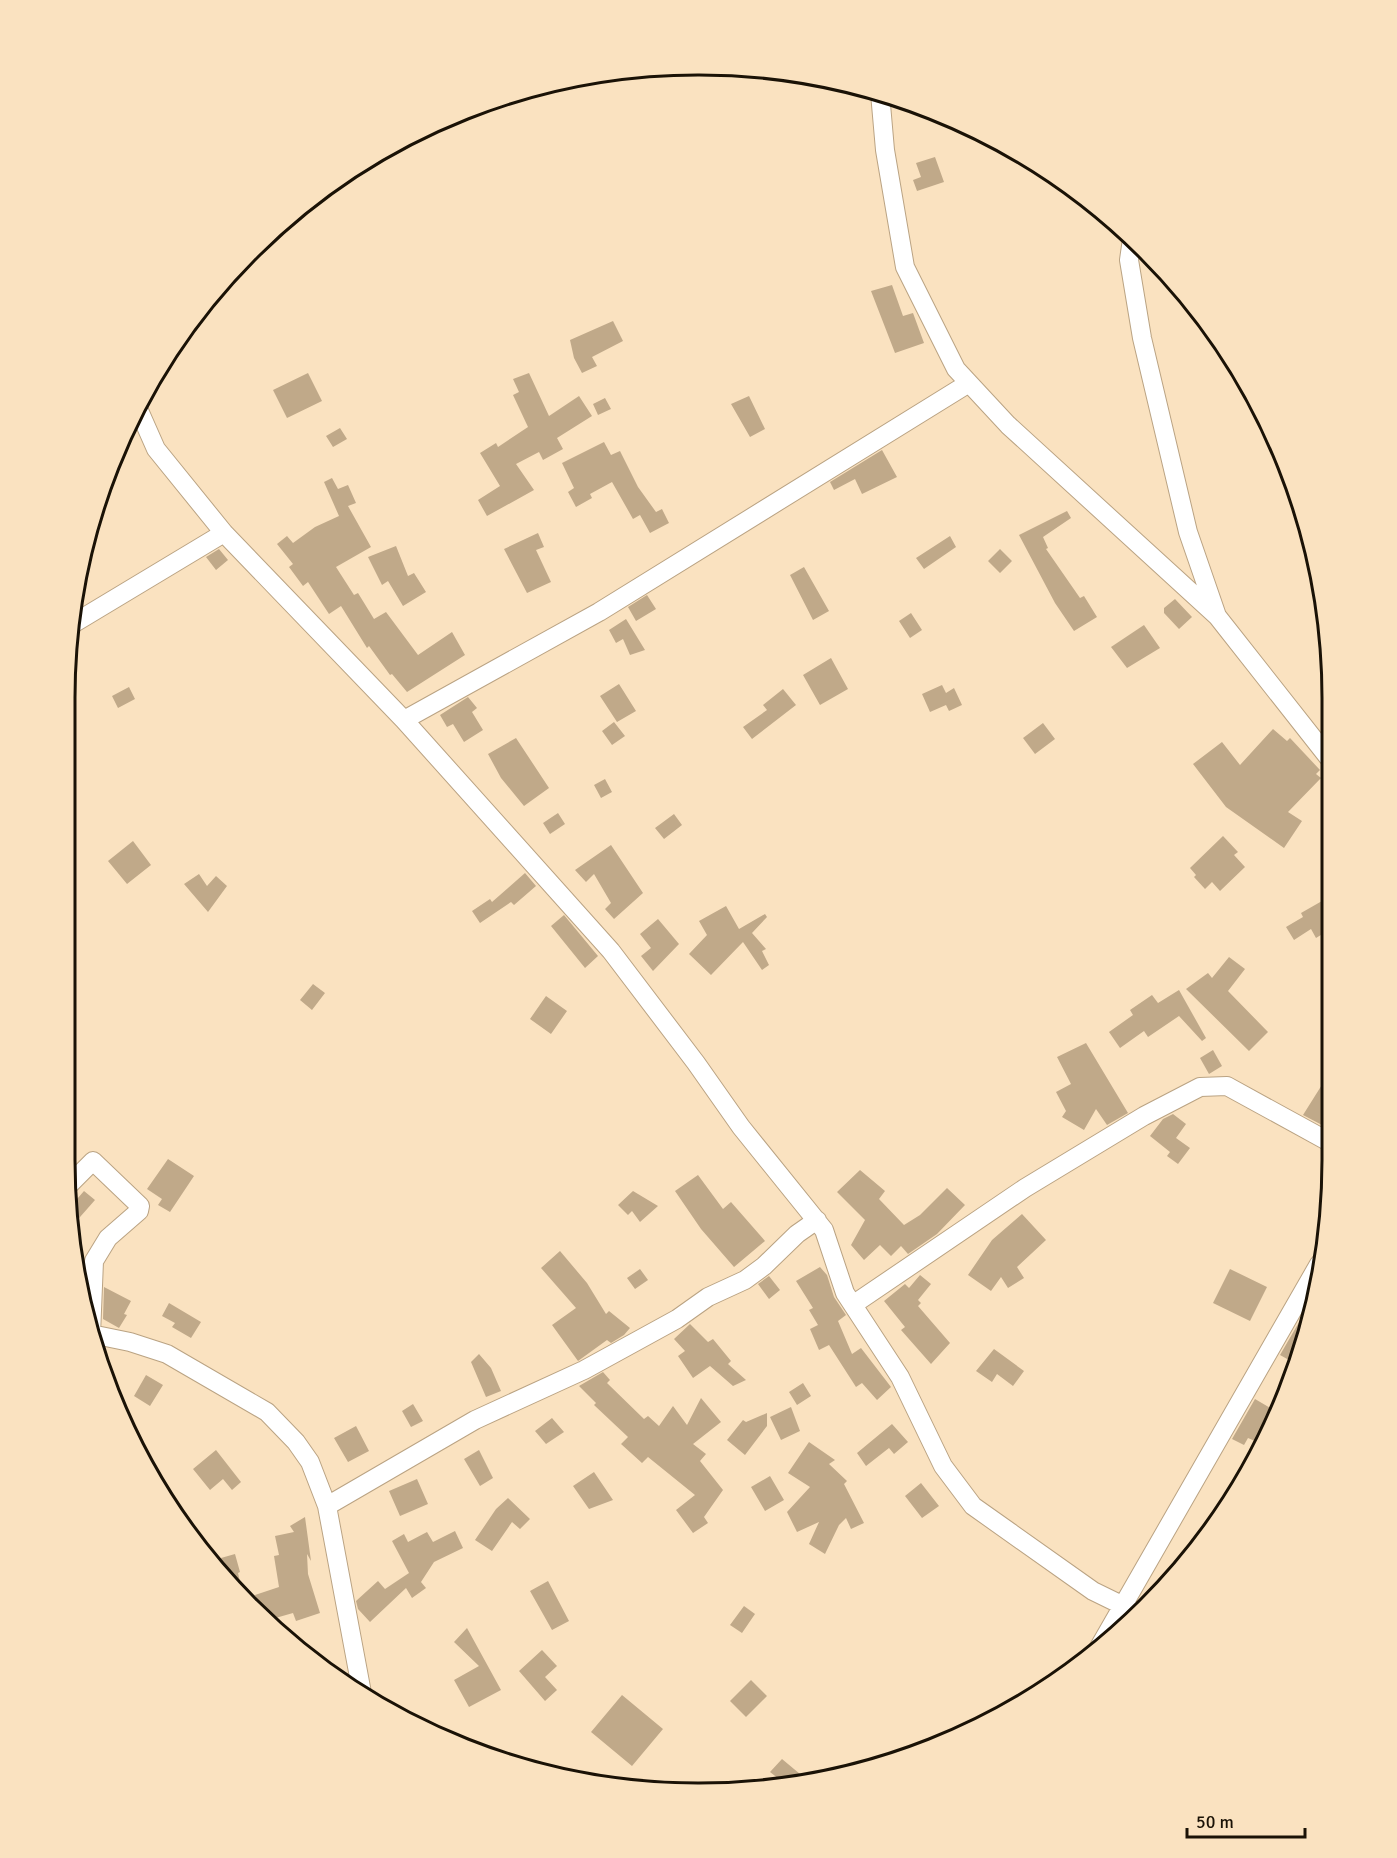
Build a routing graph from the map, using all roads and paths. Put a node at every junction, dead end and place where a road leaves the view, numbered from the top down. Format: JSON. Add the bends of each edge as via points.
{"nodes":[{"id":1,"x":881,"y":102,"type":"edge"},
{"id":2,"x":1131,"y":250,"type":"edge"},
{"id":3,"x":969,"y":383,"type":"junction"},
{"id":4,"x":142,"y":417,"type":"edge"},
{"id":5,"x":224,"y":533,"type":"junction"},
{"id":6,"x":1217,"y":616,"type":"junction"},
{"id":7,"x":80,"y":620,"type":"edge"},
{"id":8,"x":404,"y":720,"type":"junction"},
{"id":9,"x":1322,"y":749,"type":"edge"},
{"id":10,"x":1322,"y":1138,"type":"edge"},
{"id":11,"x":75,"y":1179,"type":"edge"},
{"id":12,"x":817,"y":1220,"type":"junction"},
{"id":13,"x":1310,"y":1280,"type":"edge"},
{"id":14,"x":92,"y":1304,"type":"edge"},
{"id":15,"x":854,"y":1304,"type":"junction"},
{"id":16,"x":101,"y":1338,"type":"edge"},
{"id":17,"x":327,"y":1506,"type":"junction"},
{"id":18,"x":1132,"y":1607,"type":"edge"},
{"id":19,"x":1130,"y":1610,"type":"edge"},
{"id":20,"x":360,"y":1683,"type":"edge"}],
"edges":[{"from":1,"to":3,"type":"street","via":[[905,267],[956,369]]},
{"from":2,"to":6,"type":"street","via":[[1142,338],[1188,532]]},
{"from":3,"to":6,"type":"street","via":[[1008,425]]},
{"from":3,"to":8,"type":"street","via":[[599,612]]},
{"from":4,"to":5,"type":"street","via":[[156,449]]},
{"from":5,"to":7,"type":"street"},
{"from":5,"to":8,"type":"street"},
{"from":6,"to":9,"type":"street"},
{"from":8,"to":12,"type":"street","via":[[611,951],[741,1127]]},
{"from":10,"to":15,"type":"street","via":[[1227,1086],[1200,1087],[1025,1188]]},
{"from":11,"to":14,"type":"street","via":[[93,1161],[140,1206],[108,1238],[94,1261]]},
{"from":12,"to":15,"type":"street","via":[[845,1293]]},
{"from":12,"to":17,"type":"street","via":[[745,1280],[584,1370],[475,1420]]},
{"from":13,"to":18,"type":"street"},
{"from":15,"to":19,"type":"street","via":[[900,1377],[943,1466],[974,1506],[1093,1591]]},
{"from":16,"to":17,"type":"street","via":[[166,1354],[267,1412],[310,1462]]},
{"from":17,"to":20,"type":"street"}]}
